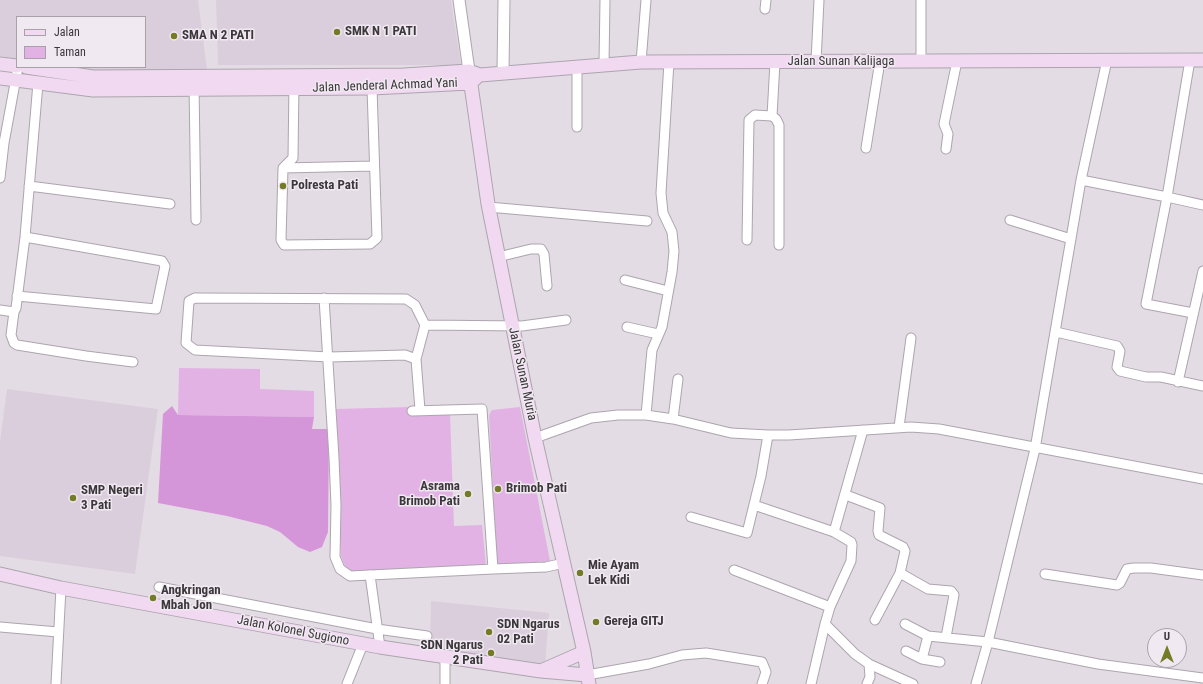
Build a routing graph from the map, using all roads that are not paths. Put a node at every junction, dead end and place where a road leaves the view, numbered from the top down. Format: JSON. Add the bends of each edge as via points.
{"nodes":[{"id":1,"x":459,"y":0,"type":"edge"},
{"id":2,"x":504,"y":0,"type":"edge"},
{"id":3,"x":605,"y":0,"type":"edge"},
{"id":4,"x":646,"y":0,"type":"edge"},
{"id":5,"x":819,"y":0,"type":"edge"},
{"id":6,"x":921,"y":0,"type":"edge"},
{"id":7,"x":1107,"y":60,"type":"junction"},
{"id":8,"x":1190,"y":60,"type":"junction"},
{"id":9,"x":1203,"y":60,"type":"edge"},
{"id":10,"x":880,"y":61,"type":"junction"},
{"id":11,"x":921,"y":61,"type":"junction"},
{"id":12,"x":957,"y":61,"type":"junction"},
{"id":13,"x":641,"y":62,"type":"junction"},
{"id":14,"x":669,"y":62,"type":"junction"},
{"id":15,"x":775,"y":62,"type":"junction"},
{"id":16,"x":816,"y":62,"type":"junction"},
{"id":17,"x":0,"y":64,"type":"edge"},
{"id":18,"x":604,"y":64,"type":"junction"},
{"id":19,"x":30,"y":68,"type":"edge"},
{"id":20,"x":576,"y":68,"type":"junction"},
{"id":21,"x":16,"y":71,"type":"edge"},
{"id":22,"x":503,"y":72,"type":"junction"},
{"id":23,"x":473,"y":76,"type":"junction"},
{"id":24,"x":0,"y":78,"type":"edge"},
{"id":25,"x":294,"y":82,"type":"junction"},
{"id":26,"x":38,"y":83,"type":"junction"},
{"id":27,"x":93,"y":83,"type":"junction"},
{"id":28,"x":194,"y":83,"type":"junction"},
{"id":29,"x":371,"y":84,"type":"junction"},
{"id":30,"x":772,"y":116,"type":"junction"},
{"id":31,"x":577,"y":127,"type":"dead end"},
{"id":32,"x":2,"y":143,"type":"edge"},
{"id":33,"x":866,"y":148,"type":"dead end"},
{"id":34,"x":946,"y":148,"type":"dead end"},
{"id":35,"x":374,"y":166,"type":"junction"},
{"id":36,"x":283,"y":168,"type":"junction"},
{"id":37,"x":0,"y":178,"type":"edge"},
{"id":38,"x":1081,"y":180,"type":"junction"},
{"id":39,"x":29,"y":186,"type":"junction"},
{"id":40,"x":1167,"y":197,"type":"junction"},
{"id":41,"x":170,"y":204,"type":"dead end"},
{"id":42,"x":1203,"y":205,"type":"edge"},
{"id":43,"x":488,"y":207,"type":"junction"},
{"id":44,"x":196,"y":220,"type":"dead end"},
{"id":45,"x":1010,"y":220,"type":"dead end"},
{"id":46,"x":647,"y":221,"type":"dead end"},
{"id":47,"x":25,"y":237,"type":"junction"},
{"id":48,"x":1071,"y":239,"type":"junction"},
{"id":49,"x":747,"y":240,"type":"dead end"},
{"id":50,"x":779,"y":245,"type":"dead end"},
{"id":51,"x":498,"y":257,"type":"junction"},
{"id":52,"x":1203,"y":271,"type":"edge"},
{"id":53,"x":625,"y":280,"type":"dead end"},
{"id":54,"x":547,"y":286,"type":"dead end"},
{"id":55,"x":668,"y":290,"type":"junction"},
{"id":56,"x":17,"y":296,"type":"junction"},
{"id":57,"x":324,"y":298,"type":"junction"},
{"id":58,"x":0,"y":310,"type":"edge"},
{"id":59,"x":14,"y":312,"type":"junction"},
{"id":60,"x":1193,"y":313,"type":"junction"},
{"id":61,"x":566,"y":320,"type":"dead end"},
{"id":62,"x":512,"y":325,"type":"junction"},
{"id":63,"x":425,"y":326,"type":"junction"},
{"id":64,"x":627,"y":327,"type":"dead end"},
{"id":65,"x":1056,"y":332,"type":"junction"},
{"id":66,"x":658,"y":334,"type":"junction"},
{"id":67,"x":911,"y":338,"type":"dead end"},
{"id":68,"x":329,"y":357,"type":"junction"},
{"id":69,"x":416,"y":359,"type":"junction"},
{"id":70,"x":133,"y":362,"type":"dead end"},
{"id":71,"x":678,"y":379,"type":"dead end"},
{"id":72,"x":1178,"y":382,"type":"junction"},
{"id":73,"x":1203,"y":386,"type":"edge"},
{"id":74,"x":646,"y":415,"type":"junction"},
{"id":75,"x":673,"y":419,"type":"junction"},
{"id":76,"x":899,"y":427,"type":"junction"},
{"id":77,"x":863,"y":430,"type":"junction"},
{"id":78,"x":768,"y":435,"type":"junction"},
{"id":79,"x":535,"y":438,"type":"junction"},
{"id":80,"x":1035,"y":448,"type":"junction"},
{"id":81,"x":1203,"y":479,"type":"edge"},
{"id":82,"x":846,"y":495,"type":"junction"},
{"id":83,"x":754,"y":505,"type":"junction"},
{"id":84,"x":691,"y":517,"type":"dead end"},
{"id":85,"x":834,"y":532,"type":"junction"},
{"id":86,"x":564,"y":563,"type":"junction"},
{"id":87,"x":493,"y":569,"type":"junction"},
{"id":88,"x":734,"y":570,"type":"dead end"},
{"id":89,"x":900,"y":573,"type":"junction"},
{"id":90,"x":0,"y":574,"type":"edge"},
{"id":91,"x":1045,"y":574,"type":"dead end"},
{"id":92,"x":370,"y":575,"type":"junction"},
{"id":93,"x":1203,"y":575,"type":"edge"},
{"id":94,"x":159,"y":586,"type":"dead end"},
{"id":95,"x":61,"y":588,"type":"junction"},
{"id":96,"x":830,"y":607,"type":"junction"},
{"id":97,"x":875,"y":620,"type":"dead end"},
{"id":98,"x":825,"y":624,"type":"junction"},
{"id":99,"x":905,"y":624,"type":"dead end"},
{"id":100,"x":0,"y":627,"type":"edge"},
{"id":101,"x":377,"y":629,"type":"junction"},
{"id":102,"x":58,"y":632,"type":"junction"},
{"id":103,"x":427,"y":636,"type":"dead end"},
{"id":104,"x":928,"y":636,"type":"junction"},
{"id":105,"x":946,"y":637,"type":"junction"},
{"id":106,"x":988,"y":642,"type":"junction"},
{"id":107,"x":363,"y":644,"type":"junction"},
{"id":108,"x":380,"y":647,"type":"junction"},
{"id":109,"x":906,"y":651,"type":"dead end"},
{"id":110,"x":584,"y":652,"type":"junction"},
{"id":111,"x":445,"y":656,"type":"junction"},
{"id":112,"x":922,"y":659,"type":"junction"},
{"id":113,"x":940,"y":662,"type":"dead end"},
{"id":114,"x":869,"y":664,"type":"junction"},
{"id":115,"x":541,"y":671,"type":"junction"},
{"id":116,"x":1203,"y":678,"type":"edge"},
{"id":117,"x":588,"y":680,"type":"edge"},
{"id":118,"x":56,"y":684,"type":"edge"},
{"id":119,"x":347,"y":684,"type":"edge"},
{"id":120,"x":445,"y":684,"type":"edge"},
{"id":121,"x":762,"y":684,"type":"edge"},
{"id":122,"x":811,"y":684,"type":"edge"},
{"id":123,"x":868,"y":684,"type":"edge"},
{"id":124,"x":913,"y":684,"type":"edge"},
{"id":125,"x":976,"y":684,"type":"edge"}],
"edges":[{"from":1,"to":23,"type":"street"},
{"from":2,"to":22,"type":"street"},
{"from":3,"to":18,"type":"street"},
{"from":4,"to":13,"type":"street"},
{"from":5,"to":16,"type":"street"},
{"from":6,"to":11,"type":"street"},
{"from":7,"to":8,"type":"main road","name":"Jalan Sunan Kalijaga"},
{"from":7,"to":12,"type":"main road","name":"Jalan Sunan Kalijaga"},
{"from":7,"to":38,"type":"street"},
{"from":8,"to":9,"type":"main road","name":"Jalan Sunan Kalijaga"},
{"from":8,"to":40,"type":"street"},
{"from":10,"to":11,"type":"main road","name":"Jalan Sunan Kalijaga"},
{"from":10,"to":16,"type":"main road","name":"Jalan Sunan Kalijaga"},
{"from":10,"to":33,"type":"street"},
{"from":11,"to":12,"type":"main road","name":"Jalan Sunan Kalijaga"},
{"from":12,"to":34,"type":"street","via":[[944,124],[948,134]]},
{"from":13,"to":14,"type":"main road","name":"Jalan Sunan Kalijaga"},
{"from":13,"to":18,"type":"main road","name":"Jalan Sunan Kalijaga"},
{"from":14,"to":15,"type":"main road","name":"Jalan Sunan Kalijaga"},
{"from":14,"to":55,"type":"street","via":[[661,193],[663,213],[674,241]]},
{"from":15,"to":16,"type":"main road","name":"Jalan Sunan Kalijaga"},
{"from":15,"to":30,"type":"street"},
{"from":17,"to":21,"type":"main road","name":"Jalan Jenderal Achmad Yani"},
{"from":18,"to":20,"type":"main road","name":"Jalan Sunan Kalijaga"},
{"from":19,"to":27,"type":"main road","name":"Jalan Jenderal Achmad Yani"},
{"from":20,"to":22,"type":"main road","name":"Jalan Sunan Kalijaga"},
{"from":20,"to":31,"type":"street"},
{"from":21,"to":24,"type":"main road","name":"Jalan Jenderal Achmad Yani"},
{"from":21,"to":26,"type":"main road","name":"Jalan Jenderal Achmad Yani"},
{"from":21,"to":32,"type":"street"},
{"from":22,"to":23,"type":"main road","name":"Jalan Sunan Kalijaga"},
{"from":23,"to":29,"type":"main road","name":"Jalan Jenderal Achmad Yani"},
{"from":23,"to":43,"type":"main road","name":"Jalan Sunan Muria"},
{"from":25,"to":28,"type":"main road","name":"Jalan Jenderal Achmad Yani"},
{"from":25,"to":29,"type":"main road","name":"Jalan Jenderal Achmad Yani"},
{"from":25,"to":36,"type":"street","via":[[293,158]]},
{"from":26,"to":27,"type":"main road","name":"Jalan Jenderal Achmad Yani"},
{"from":26,"to":39,"type":"street"},
{"from":27,"to":28,"type":"main road","name":"Jalan Jenderal Achmad Yani"},
{"from":28,"to":44,"type":"street"},
{"from":29,"to":35,"type":"street"},
{"from":30,"to":49,"type":"street","via":[[755,115],[749,120]]},
{"from":30,"to":50,"type":"street","via":[[779,125]]},
{"from":32,"to":37,"type":"street"},
{"from":35,"to":36,"type":"street"},
{"from":35,"to":36,"type":"street","via":[[377,238],[370,244],[284,245],[281,240]]},
{"from":38,"to":40,"type":"street"},
{"from":38,"to":48,"type":"street"},
{"from":39,"to":41,"type":"street"},
{"from":39,"to":47,"type":"street"},
{"from":40,"to":42,"type":"street"},
{"from":40,"to":60,"type":"street","via":[[1146,304]]},
{"from":43,"to":46,"type":"street"},
{"from":43,"to":51,"type":"main road","name":"Jalan Sunan Muria"},
{"from":45,"to":48,"type":"street"},
{"from":47,"to":56,"type":"street"},
{"from":47,"to":56,"type":"street","via":[[162,261],[165,266],[156,309]]},
{"from":48,"to":65,"type":"street"},
{"from":51,"to":54,"type":"street","via":[[541,249],[544,254]]},
{"from":51,"to":62,"type":"main road","name":"Jalan Sunan Muria"},
{"from":52,"to":60,"type":"street"},
{"from":53,"to":55,"type":"street"},
{"from":55,"to":66,"type":"street","via":[[662,327]]},
{"from":56,"to":59,"type":"street"},
{"from":57,"to":63,"type":"street","via":[[406,299],[415,305]]},
{"from":57,"to":68,"type":"street"},
{"from":57,"to":68,"type":"street","via":[[190,298],[186,343],[195,350]]},
{"from":58,"to":59,"type":"street"},
{"from":59,"to":70,"type":"street","via":[[11,335],[17,345]]},
{"from":60,"to":72,"type":"street"},
{"from":61,"to":62,"type":"street"},
{"from":62,"to":63,"type":"street"},
{"from":62,"to":79,"type":"main road","name":"Jalan Sunan Muria"},
{"from":63,"to":69,"type":"street"},
{"from":64,"to":66,"type":"street"},
{"from":65,"to":72,"type":"street","via":[[1118,346],[1120,351],[1117,367],[1120,371]]},
{"from":65,"to":80,"type":"street"},
{"from":66,"to":74,"type":"street","via":[[652,350]]},
{"from":67,"to":76,"type":"street"},
{"from":68,"to":69,"type":"street","via":[[405,355]]},
{"from":68,"to":92,"type":"street","via":[[336,505],[335,557],[340,569],[350,576]]},
{"from":69,"to":87,"type":"street","via":[[416,410],[482,409]]},
{"from":71,"to":75,"type":"street"},
{"from":72,"to":73,"type":"street"},
{"from":74,"to":75,"type":"street"},
{"from":74,"to":79,"type":"street","via":[[591,418]]},
{"from":75,"to":78,"type":"street","via":[[731,433]]},
{"from":76,"to":77,"type":"street"},
{"from":76,"to":80,"type":"street","via":[[939,429]]},
{"from":77,"to":78,"type":"street"},
{"from":77,"to":82,"type":"street"},
{"from":78,"to":83,"type":"street"},
{"from":79,"to":86,"type":"main road","name":"Jalan Sunan Muria"},
{"from":80,"to":81,"type":"street"},
{"from":80,"to":106,"type":"street"},
{"from":82,"to":85,"type":"street"},
{"from":82,"to":89,"type":"street","via":[[880,508],[879,535],[903,547],[905,551]]},
{"from":83,"to":84,"type":"street","via":[[747,533]]},
{"from":83,"to":85,"type":"street"},
{"from":85,"to":96,"type":"street","via":[[851,542],[853,550],[851,561]]},
{"from":86,"to":87,"type":"street","via":[[546,567]]},
{"from":86,"to":110,"type":"main road","name":"Jalan Sunan Muria"},
{"from":87,"to":92,"type":"street"},
{"from":88,"to":96,"type":"street"},
{"from":89,"to":97,"type":"street"},
{"from":89,"to":105,"type":"street","via":[[928,589],[951,591],[954,594]]},
{"from":90,"to":95,"type":"main road","name":"Jalan Kolonel Sugiono"},
{"from":91,"to":93,"type":"street","via":[[1117,585],[1127,569],[1134,568]]},
{"from":92,"to":101,"type":"street"},
{"from":94,"to":101,"type":"street"},
{"from":95,"to":102,"type":"street"},
{"from":95,"to":107,"type":"main road","name":"Jalan Kolonel Sugiono"},
{"from":96,"to":98,"type":"street"},
{"from":98,"to":114,"type":"street","via":[[855,654]]},
{"from":98,"to":122,"type":"street"},
{"from":99,"to":104,"type":"street"},
{"from":100,"to":102,"type":"street"},
{"from":101,"to":103,"type":"street"},
{"from":101,"to":108,"type":"street"},
{"from":102,"to":118,"type":"street"},
{"from":104,"to":105,"type":"street"},
{"from":104,"to":112,"type":"street"},
{"from":105,"to":106,"type":"street"},
{"from":106,"to":116,"type":"street","via":[[1098,664]]},
{"from":106,"to":125,"type":"street"},
{"from":107,"to":108,"type":"main road","name":"Jalan Kolonel Sugiono"},
{"from":107,"to":119,"type":"street"},
{"from":108,"to":111,"type":"main road","name":"Jalan Kolonel Sugiono"},
{"from":109,"to":112,"type":"street"},
{"from":110,"to":115,"type":"main road"},
{"from":110,"to":117,"type":"main road","name":"Jalan Sunan Muria"},
{"from":111,"to":115,"type":"main road","name":"Jalan Kolonel Sugiono"},
{"from":111,"to":120,"type":"street"},
{"from":112,"to":113,"type":"street"},
{"from":114,"to":123,"type":"street"},
{"from":114,"to":124,"type":"street"},
{"from":115,"to":117,"type":"main road","name":"Jalan Kolonel Sugiono"},
{"from":117,"to":121,"type":"street","via":[[682,655],[706,653],[762,662],[766,672]]}]}
